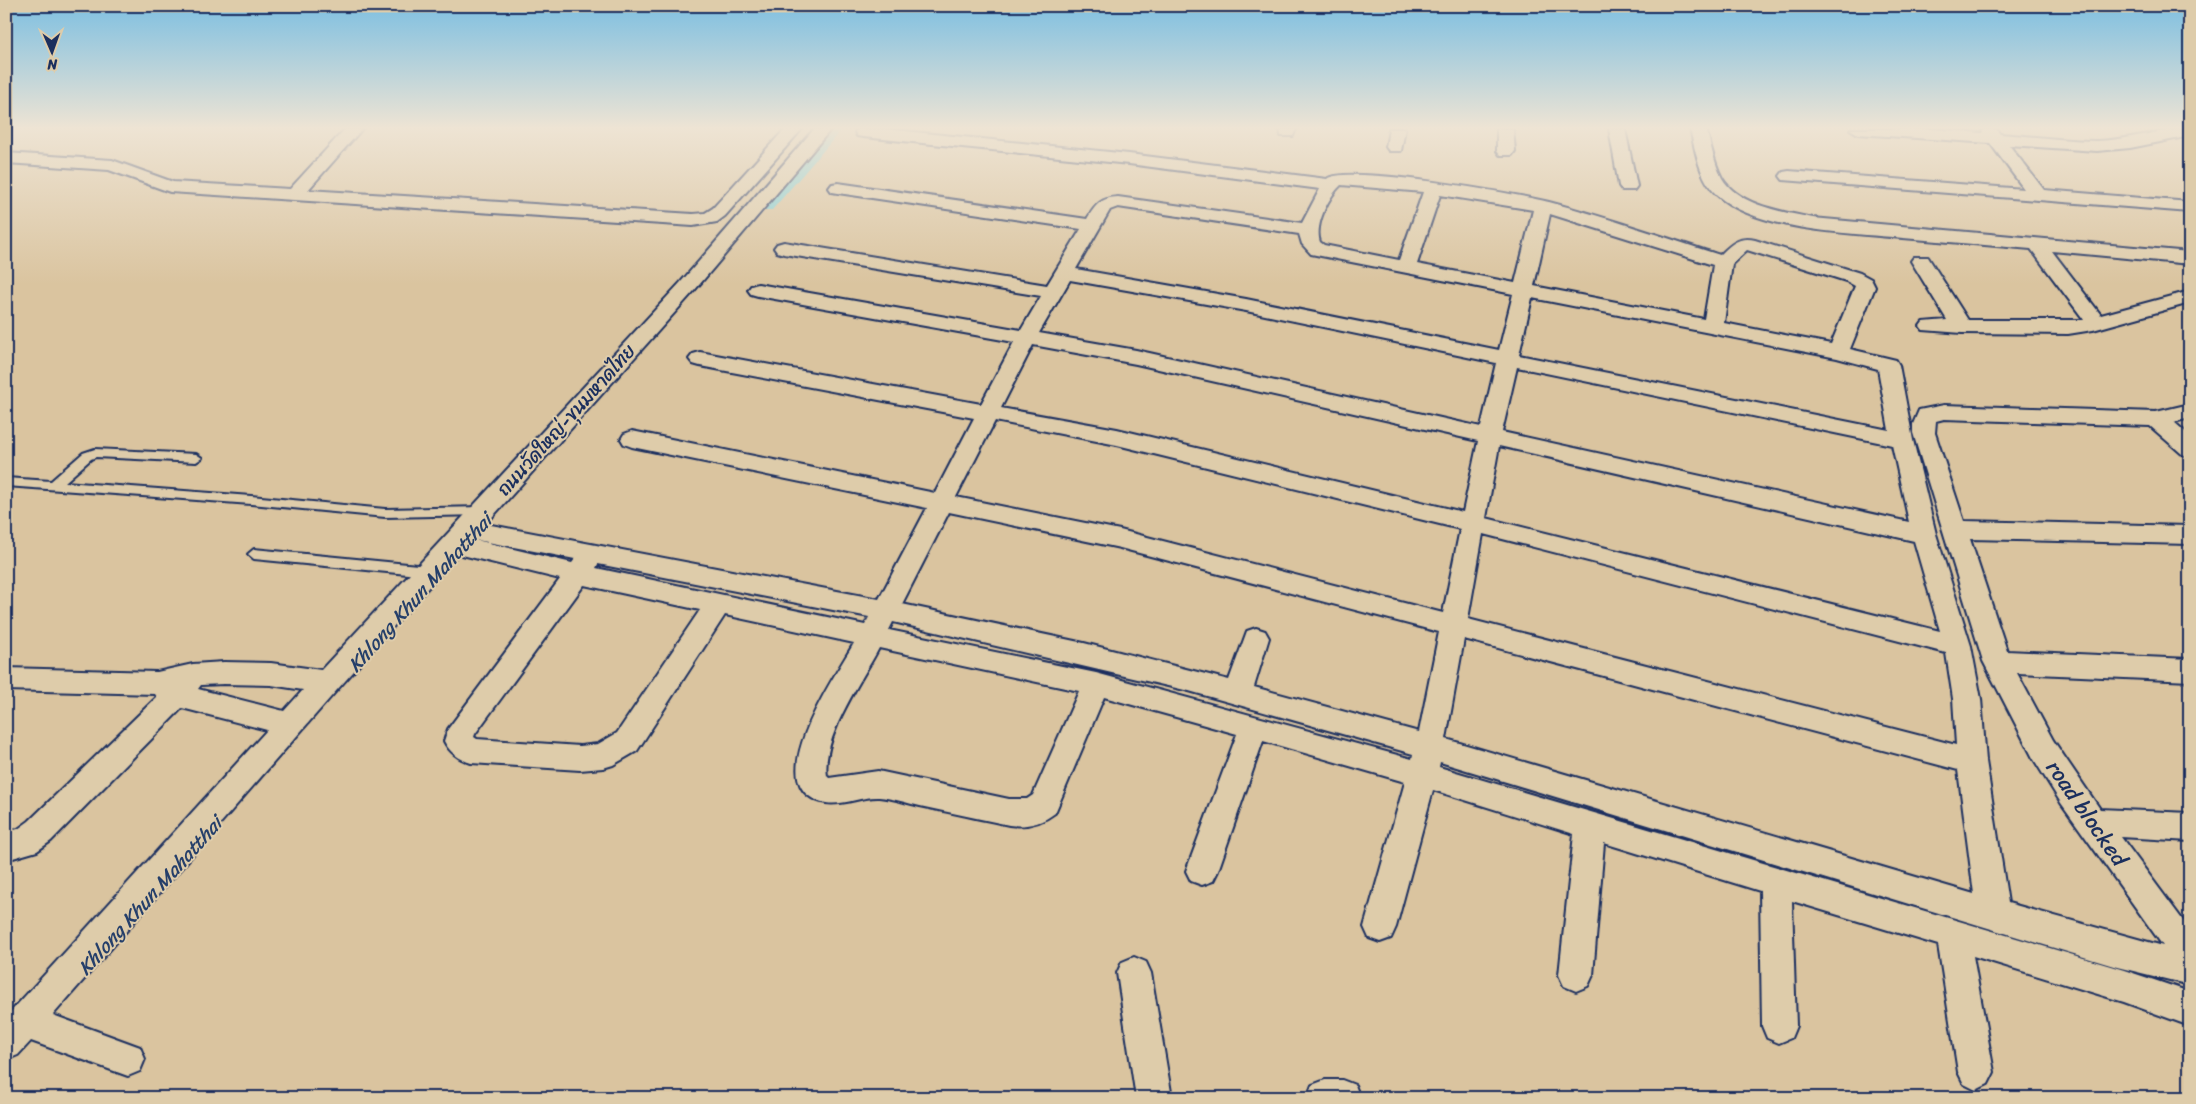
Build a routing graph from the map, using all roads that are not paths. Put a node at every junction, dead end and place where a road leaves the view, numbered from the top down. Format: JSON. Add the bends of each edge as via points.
{"nodes":[{"id":1,"x":150,"y":181,"type":"edge"},
{"id":2,"x":307,"y":181,"type":"edge"},
{"id":3,"x":747,"y":181,"type":"edge"},
{"id":4,"x":779,"y":181,"type":"edge"},
{"id":5,"x":1296,"y":181,"type":"edge"},
{"id":6,"x":1336,"y":181,"type":"edge"},
{"id":7,"x":1354,"y":181,"type":"edge"},
{"id":8,"x":1627,"y":181,"type":"edge"},
{"id":9,"x":1715,"y":181,"type":"edge"},
{"id":10,"x":1845,"y":181,"type":"edge"},
{"id":11,"x":2026,"y":181,"type":"edge"},
{"id":12,"x":1331,"y":185,"type":"junction"},
{"id":13,"x":1628,"y":186,"type":"dead end"},
{"id":14,"x":838,"y":188,"type":"dead end"},
{"id":15,"x":1433,"y":188,"type":"junction"},
{"id":16,"x":294,"y":195,"type":"junction"},
{"id":17,"x":2038,"y":196,"type":"junction"},
{"id":18,"x":1542,"y":206,"type":"junction"},
{"id":19,"x":2190,"y":207,"type":"edge"},
{"id":20,"x":1092,"y":225,"type":"junction"},
{"id":21,"x":1307,"y":229,"type":"junction"},
{"id":22,"x":2037,"y":244,"type":"junction"},
{"id":23,"x":784,"y":248,"type":"dead end"},
{"id":24,"x":2190,"y":258,"type":"edge"},
{"id":25,"x":1921,"y":261,"type":"dead end"},
{"id":26,"x":1723,"y":262,"type":"junction"},
{"id":27,"x":1406,"y":268,"type":"junction"},
{"id":28,"x":1059,"y":282,"type":"junction"},
{"id":29,"x":758,"y":290,"type":"dead end"},
{"id":30,"x":1523,"y":292,"type":"junction"},
{"id":31,"x":2190,"y":297,"type":"edge"},
{"id":32,"x":2096,"y":322,"type":"junction"},
{"id":33,"x":1930,"y":326,"type":"dead end"},
{"id":34,"x":1962,"y":327,"type":"junction"},
{"id":35,"x":1713,"y":328,"type":"junction"},
{"id":36,"x":1027,"y":338,"type":"junction"},
{"id":37,"x":1838,"y":352,"type":"junction"},
{"id":38,"x":700,"y":359,"type":"dead end"},
{"id":39,"x":1508,"y":359,"type":"junction"},
{"id":40,"x":2190,"y":412,"type":"edge"},
{"id":41,"x":988,"y":413,"type":"junction"},
{"id":42,"x":2156,"y":419,"type":"junction"},
{"id":43,"x":1490,"y":436,"type":"junction"},
{"id":44,"x":632,"y":439,"type":"dead end"},
{"id":45,"x":1902,"y":440,"type":"junction"},
{"id":46,"x":2190,"y":449,"type":"edge"},
{"id":47,"x":196,"y":458,"type":"dead end"},
{"id":48,"x":6,"y":482,"type":"edge"},
{"id":49,"x":53,"y":486,"type":"junction"},
{"id":50,"x":941,"y":503,"type":"junction"},
{"id":51,"x":1473,"y":523,"type":"junction"},
{"id":52,"x":1955,"y":530,"type":"junction"},
{"id":53,"x":470,"y":533,"type":"junction"},
{"id":54,"x":1924,"y":534,"type":"junction"},
{"id":55,"x":2190,"y":535,"type":"edge"},
{"id":56,"x":254,"y":554,"type":"dead end"},
{"id":57,"x":585,"y":563,"type":"junction"},
{"id":58,"x":428,"y":571,"type":"junction"},
{"id":59,"x":719,"y":603,"type":"junction"},
{"id":60,"x":886,"y":610,"type":"junction"},
{"id":61,"x":1455,"y":625,"type":"junction"},
{"id":62,"x":872,"y":636,"type":"junction"},
{"id":63,"x":1256,"y":638,"type":"dead end"},
{"id":64,"x":1958,"y":646,"type":"junction"},
{"id":65,"x":1997,"y":661,"type":"junction"},
{"id":66,"x":2190,"y":670,"type":"edge"},
{"id":67,"x":6,"y":679,"type":"edge"},
{"id":68,"x":327,"y":682,"type":"junction"},
{"id":69,"x":176,"y":684,"type":"junction"},
{"id":70,"x":1096,"y":684,"type":"junction"},
{"id":71,"x":1238,"y":693,"type":"junction"},
{"id":72,"x":290,"y":724,"type":"junction"},
{"id":73,"x":1254,"y":727,"type":"junction"},
{"id":74,"x":1430,"y":747,"type":"junction"},
{"id":75,"x":1971,"y":761,"type":"junction"},
{"id":76,"x":1421,"y":774,"type":"junction"},
{"id":77,"x":1675,"y":820,"type":"junction"},
{"id":78,"x":2092,"y":822,"type":"junction"},
{"id":79,"x":1590,"y":825,"type":"junction"},
{"id":80,"x":2190,"y":827,"type":"edge"},
{"id":81,"x":6,"y":846,"type":"edge"},
{"id":82,"x":1672,"y":850,"type":"junction"},
{"id":83,"x":1202,"y":871,"type":"dead end"},
{"id":84,"x":1776,"y":882,"type":"junction"},
{"id":85,"x":1992,"y":912,"type":"junction"},
{"id":86,"x":1380,"y":927,"type":"dead end"},
{"id":87,"x":1954,"y":935,"type":"junction"},
{"id":88,"x":2118,"y":951,"type":"junction"},
{"id":89,"x":2190,"y":957,"type":"edge"},
{"id":90,"x":2190,"y":969,"type":"edge"},
{"id":91,"x":1134,"y":973,"type":"dead end"},
{"id":92,"x":1576,"y":975,"type":"dead end"},
{"id":93,"x":2124,"y":986,"type":"junction"},
{"id":94,"x":2190,"y":1009,"type":"edge"},
{"id":95,"x":1779,"y":1026,"type":"dead end"},
{"id":96,"x":36,"y":1033,"type":"edge"},
{"id":97,"x":128,"y":1058,"type":"dead end"},
{"id":98,"x":1976,"y":1072,"type":"dead end"},
{"id":99,"x":1154,"y":1098,"type":"edge"},
{"id":100,"x":1325,"y":1098,"type":"edge"},
{"id":101,"x":1342,"y":1098,"type":"edge"}],
"edges":[{"from":1,"to":16,"type":"street","via":[[170,187]]},
{"from":2,"to":16,"type":"street"},
{"from":3,"to":16,"type":"street","via":[[719,212],[702,219]]},
{"from":4,"to":53,"type":"street","name":"ถนนวัดใหญ่-ขุนมหาดไทย"},
{"from":5,"to":12,"type":"street"},
{"from":6,"to":12,"type":"street"},
{"from":7,"to":15,"type":"street"},
{"from":8,"to":13,"type":"street"},
{"from":9,"to":22,"type":"street","via":[[1724,192],[1740,202],[1813,224]]},
{"from":10,"to":17,"type":"street"},
{"from":11,"to":17,"type":"street"},
{"from":12,"to":21,"type":"street"},
{"from":14,"to":20,"type":"street"},
{"from":15,"to":18,"type":"street"},
{"from":15,"to":27,"type":"street"},
{"from":17,"to":19,"type":"street"},
{"from":18,"to":26,"type":"street"},
{"from":18,"to":30,"type":"street"},
{"from":20,"to":21,"type":"street","via":[[1106,205],[1118,202]]},
{"from":20,"to":28,"type":"street"},
{"from":21,"to":27,"type":"street","via":[[1309,241],[1318,250]]},
{"from":22,"to":24,"type":"street"},
{"from":22,"to":32,"type":"street"},
{"from":23,"to":28,"type":"street"},
{"from":25,"to":34,"type":"street"},
{"from":26,"to":35,"type":"street"},
{"from":26,"to":37,"type":"street","via":[[1740,246],[1748,244],[1864,282],[1865,287]]},
{"from":27,"to":30,"type":"street"},
{"from":28,"to":36,"type":"street"},
{"from":28,"to":39,"type":"street","via":[[1246,305]]},
{"from":29,"to":36,"type":"street"},
{"from":30,"to":35,"type":"street"},
{"from":30,"to":39,"type":"street"},
{"from":31,"to":32,"type":"street"},
{"from":32,"to":34,"type":"street","via":[[2068,328]]},
{"from":33,"to":34,"type":"street"},
{"from":35,"to":37,"type":"street"},
{"from":36,"to":41,"type":"street"},
{"from":36,"to":43,"type":"street","via":[[1136,357]]},
{"from":37,"to":45,"type":"street","via":[[1888,365]]},
{"from":38,"to":41,"type":"street"},
{"from":39,"to":43,"type":"street"},
{"from":39,"to":45,"type":"street"},
{"from":40,"to":42,"type":"street"},
{"from":41,"to":50,"type":"street"},
{"from":41,"to":51,"type":"street","via":[[1117,437]]},
{"from":42,"to":46,"type":"street"},
{"from":42,"to":52,"type":"street","name":"road blocked","via":[[1944,412],[1927,415],[1924,433]]},
{"from":43,"to":51,"type":"street"},
{"from":43,"to":54,"type":"street"},
{"from":44,"to":50,"type":"street"},
{"from":45,"to":54,"type":"street"},
{"from":47,"to":49,"type":"lane","via":[[95,453],[78,463]]},
{"from":48,"to":49,"type":"lane"},
{"from":49,"to":53,"type":"lane","via":[[385,513]]},
{"from":50,"to":60,"type":"street"},
{"from":50,"to":61,"type":"street","via":[[1120,539]]},
{"from":51,"to":61,"type":"street"},
{"from":51,"to":64,"type":"street"},
{"from":52,"to":55,"type":"street"},
{"from":52,"to":65,"type":"street","name":"road blocked"},
{"from":53,"to":57,"type":"street","via":[[505,546]]},
{"from":53,"to":58,"type":"street","name":"ถนนวัดใหญ่-ขุนมหาดไทย"},
{"from":54,"to":64,"type":"street"},
{"from":56,"to":58,"type":"lane"},
{"from":57,"to":59,"type":"street"},
{"from":57,"to":59,"type":"street","via":[[462,729],[458,741],[463,746],[471,751],[580,758],[603,756],[616,750],[627,742]]},
{"from":57,"to":60,"type":"street"},
{"from":58,"to":68,"type":"street","name":"ถนนวัดใหญ่-ขุนมหาดไทย"},
{"from":59,"to":62,"type":"street"},
{"from":60,"to":62,"type":"street"},
{"from":60,"to":71,"type":"street","via":[[1084,654]]},
{"from":61,"to":74,"type":"street"},
{"from":61,"to":75,"type":"street"},
{"from":62,"to":70,"type":"street"},
{"from":62,"to":70,"type":"street","via":[[824,724],[813,751],[813,783],[821,789],[828,791],[878,784],[1009,812],[1024,814],[1037,811],[1044,804]]},
{"from":63,"to":71,"type":"street"},
{"from":64,"to":75,"type":"street","via":[[1967,699]]},
{"from":65,"to":66,"type":"street"},
{"from":65,"to":78,"type":"street","name":"road blocked","via":[[2043,749]]},
{"from":67,"to":69,"type":"street"},
{"from":68,"to":69,"type":"street","via":[[271,674]]},
{"from":68,"to":72,"type":"street","name":"ถนนวัดใหญ่-ขุนมหาดไทย"},
{"from":69,"to":72,"type":"street"},
{"from":69,"to":81,"type":"street","via":[[40,832],[26,841]]},
{"from":70,"to":73,"type":"street"},
{"from":71,"to":74,"type":"street"},
{"from":72,"to":96,"type":"street","name":"ถนนวัดใหญ่-ขุนมหาดไทย"},
{"from":73,"to":76,"type":"street"},
{"from":73,"to":83,"type":"street"},
{"from":74,"to":76,"type":"street"},
{"from":74,"to":77,"type":"street"},
{"from":75,"to":85,"type":"street"},
{"from":76,"to":79,"type":"street"},
{"from":76,"to":86,"type":"street"},
{"from":77,"to":82,"type":"street"},
{"from":77,"to":85,"type":"street"},
{"from":78,"to":80,"type":"street"},
{"from":78,"to":89,"type":"street","name":"road blocked"},
{"from":79,"to":82,"type":"street"},
{"from":79,"to":92,"type":"street"},
{"from":82,"to":84,"type":"street"},
{"from":84,"to":87,"type":"street"},
{"from":84,"to":95,"type":"street"},
{"from":85,"to":88,"type":"street"},
{"from":87,"to":93,"type":"street"},
{"from":87,"to":98,"type":"street"},
{"from":88,"to":90,"type":"street"},
{"from":88,"to":93,"type":"street"},
{"from":91,"to":99,"type":"street"},
{"from":93,"to":94,"type":"street"},
{"from":96,"to":97,"type":"street"},
{"from":100,"to":101,"type":"street"}]}
